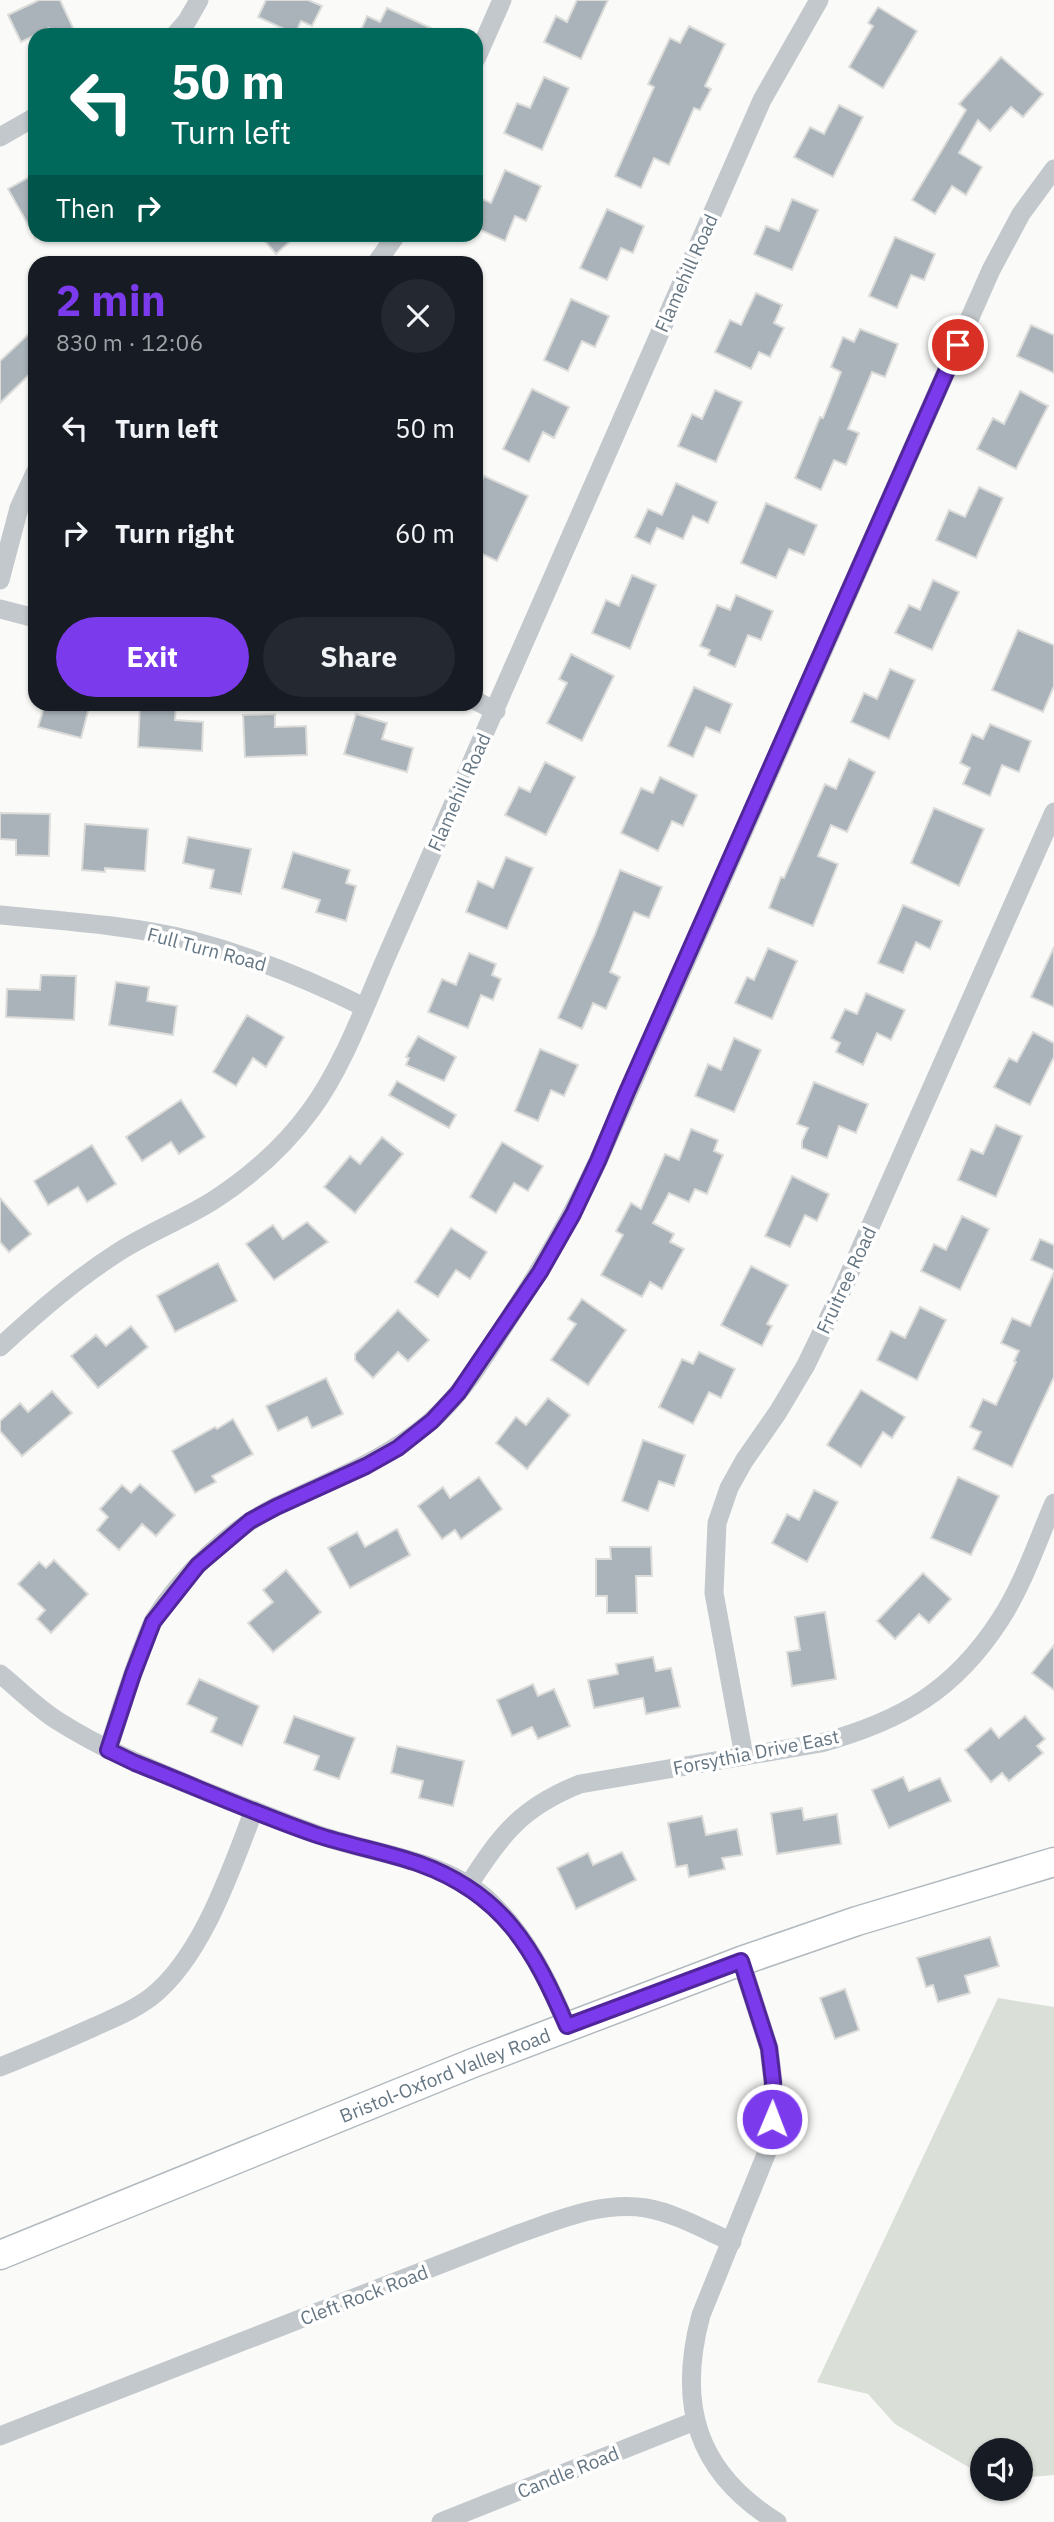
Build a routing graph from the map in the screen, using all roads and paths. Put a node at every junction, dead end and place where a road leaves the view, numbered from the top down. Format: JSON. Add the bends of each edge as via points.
{"nodes":[{"id":1,"x":199,"y":0,"type":"edge"},
{"id":2,"x":502,"y":0,"type":"edge"},
{"id":3,"x":819,"y":0,"type":"edge"},
{"id":4,"x":181,"y":28,"type":"edge"},
{"id":5,"x":483,"y":43,"type":"edge"},
{"id":6,"x":28,"y":121,"type":"edge"},
{"id":7,"x":0,"y":137,"type":"edge"},
{"id":8,"x":1054,"y":169,"type":"edge"},
{"id":9,"x":28,"y":488,"type":"edge"},
{"id":10,"x":0,"y":580,"type":"edge"},
{"id":11,"x":0,"y":609,"type":"edge"},
{"id":12,"x":28,"y":616,"type":"edge"},
{"id":13,"x":483,"y":704,"type":"edge"},
{"id":14,"x":496,"y":711,"type":"junction"},
{"id":15,"x":1054,"y":812,"type":"edge"},
{"id":16,"x":0,"y":915,"type":"edge"},
{"id":17,"x":364,"y":1007,"type":"junction"},
{"id":18,"x":0,"y":1347,"type":"edge"},
{"id":19,"x":1054,"y":1503,"type":"edge"},
{"id":20,"x":0,"y":1674,"type":"edge"},
{"id":21,"x":108,"y":1750,"type":"junction"},
{"id":22,"x":744,"y":1756,"type":"junction"},
{"id":23,"x":254,"y":1810,"type":"junction"},
{"id":24,"x":1054,"y":1862,"type":"edge"},
{"id":25,"x":468,"y":1886,"type":"junction"},
{"id":26,"x":741,"y":1961,"type":"junction"},
{"id":27,"x":567,"y":2026,"type":"junction"},
{"id":28,"x":0,"y":2067,"type":"edge"},
{"id":29,"x":732,"y":2242,"type":"junction"},
{"id":30,"x":0,"y":2255,"type":"edge"},
{"id":31,"x":695,"y":2421,"type":"junction"},
{"id":32,"x":0,"y":2436,"type":"edge"},
{"id":33,"x":441,"y":2522,"type":"edge"},
{"id":34,"x":777,"y":2522,"type":"edge"}],
"edges":[{"from":1,"to":4,"type":"street"},
{"from":2,"to":5,"type":"street"},
{"from":3,"to":14,"type":"street","name":"Flamehill Road","via":[[762,100]]},
{"from":6,"to":7,"type":"street"},
{"from":8,"to":21,"type":"street","via":[[1021,214],[991,270],[598,1161],[540,1272],[458,1393],[432,1421],[366,1466],[250,1521],[198,1565],[153,1622]]},
{"from":9,"to":10,"type":"street"},
{"from":11,"to":12,"type":"street"},
{"from":13,"to":14,"type":"street"},
{"from":14,"to":17,"type":"street","name":"Flamehill Road"},
{"from":15,"to":22,"type":"street","name":"Fruitree Road","via":[[843,1288],[806,1365],[729,1488],[717,1523],[714,1593]]},
{"from":16,"to":17,"type":"street","name":"Full Turn Road","via":[[189,940],[306,978]]},
{"from":17,"to":18,"type":"street","name":"Flamehill Road","via":[[312,1110],[278,1149],[212,1201],[145,1236],[77,1281]]},
{"from":19,"to":22,"type":"street","name":"Forsythia Drive East","via":[[1001,1619],[947,1683],[908,1710],[858,1732]]},
{"from":20,"to":21,"type":"street","via":[[58,1721]]},
{"from":21,"to":23,"type":"street"},
{"from":22,"to":25,"type":"street","name":"Forsythia Drive East","via":[[580,1784],[555,1794],[510,1828]]},
{"from":23,"to":25,"type":"street","via":[[318,1835],[419,1863]]},
{"from":23,"to":28,"type":"street","via":[[212,1913],[169,1981],[134,2009]]},
{"from":24,"to":26,"type":"main road","name":"Bristol-Oxford Valley Road"},
{"from":25,"to":27,"type":"street","via":[[514,1928],[548,1981]]},
{"from":26,"to":27,"type":"main road","name":"Bristol-Oxford Valley Road"},
{"from":26,"to":29,"type":"street","via":[[769,2048],[772,2119],[767,2152]]},
{"from":27,"to":30,"type":"main road","name":"Bristol-Oxford Valley Road"},
{"from":29,"to":31,"type":"street","via":[[695,2339],[690,2388]]},
{"from":29,"to":32,"type":"street","name":"Cleft Rock Road","via":[[649,2209],[589,2210]]},
{"from":31,"to":33,"type":"street","name":"Candle Road"},
{"from":31,"to":34,"type":"street","via":[[714,2464],[754,2508]]}]}
